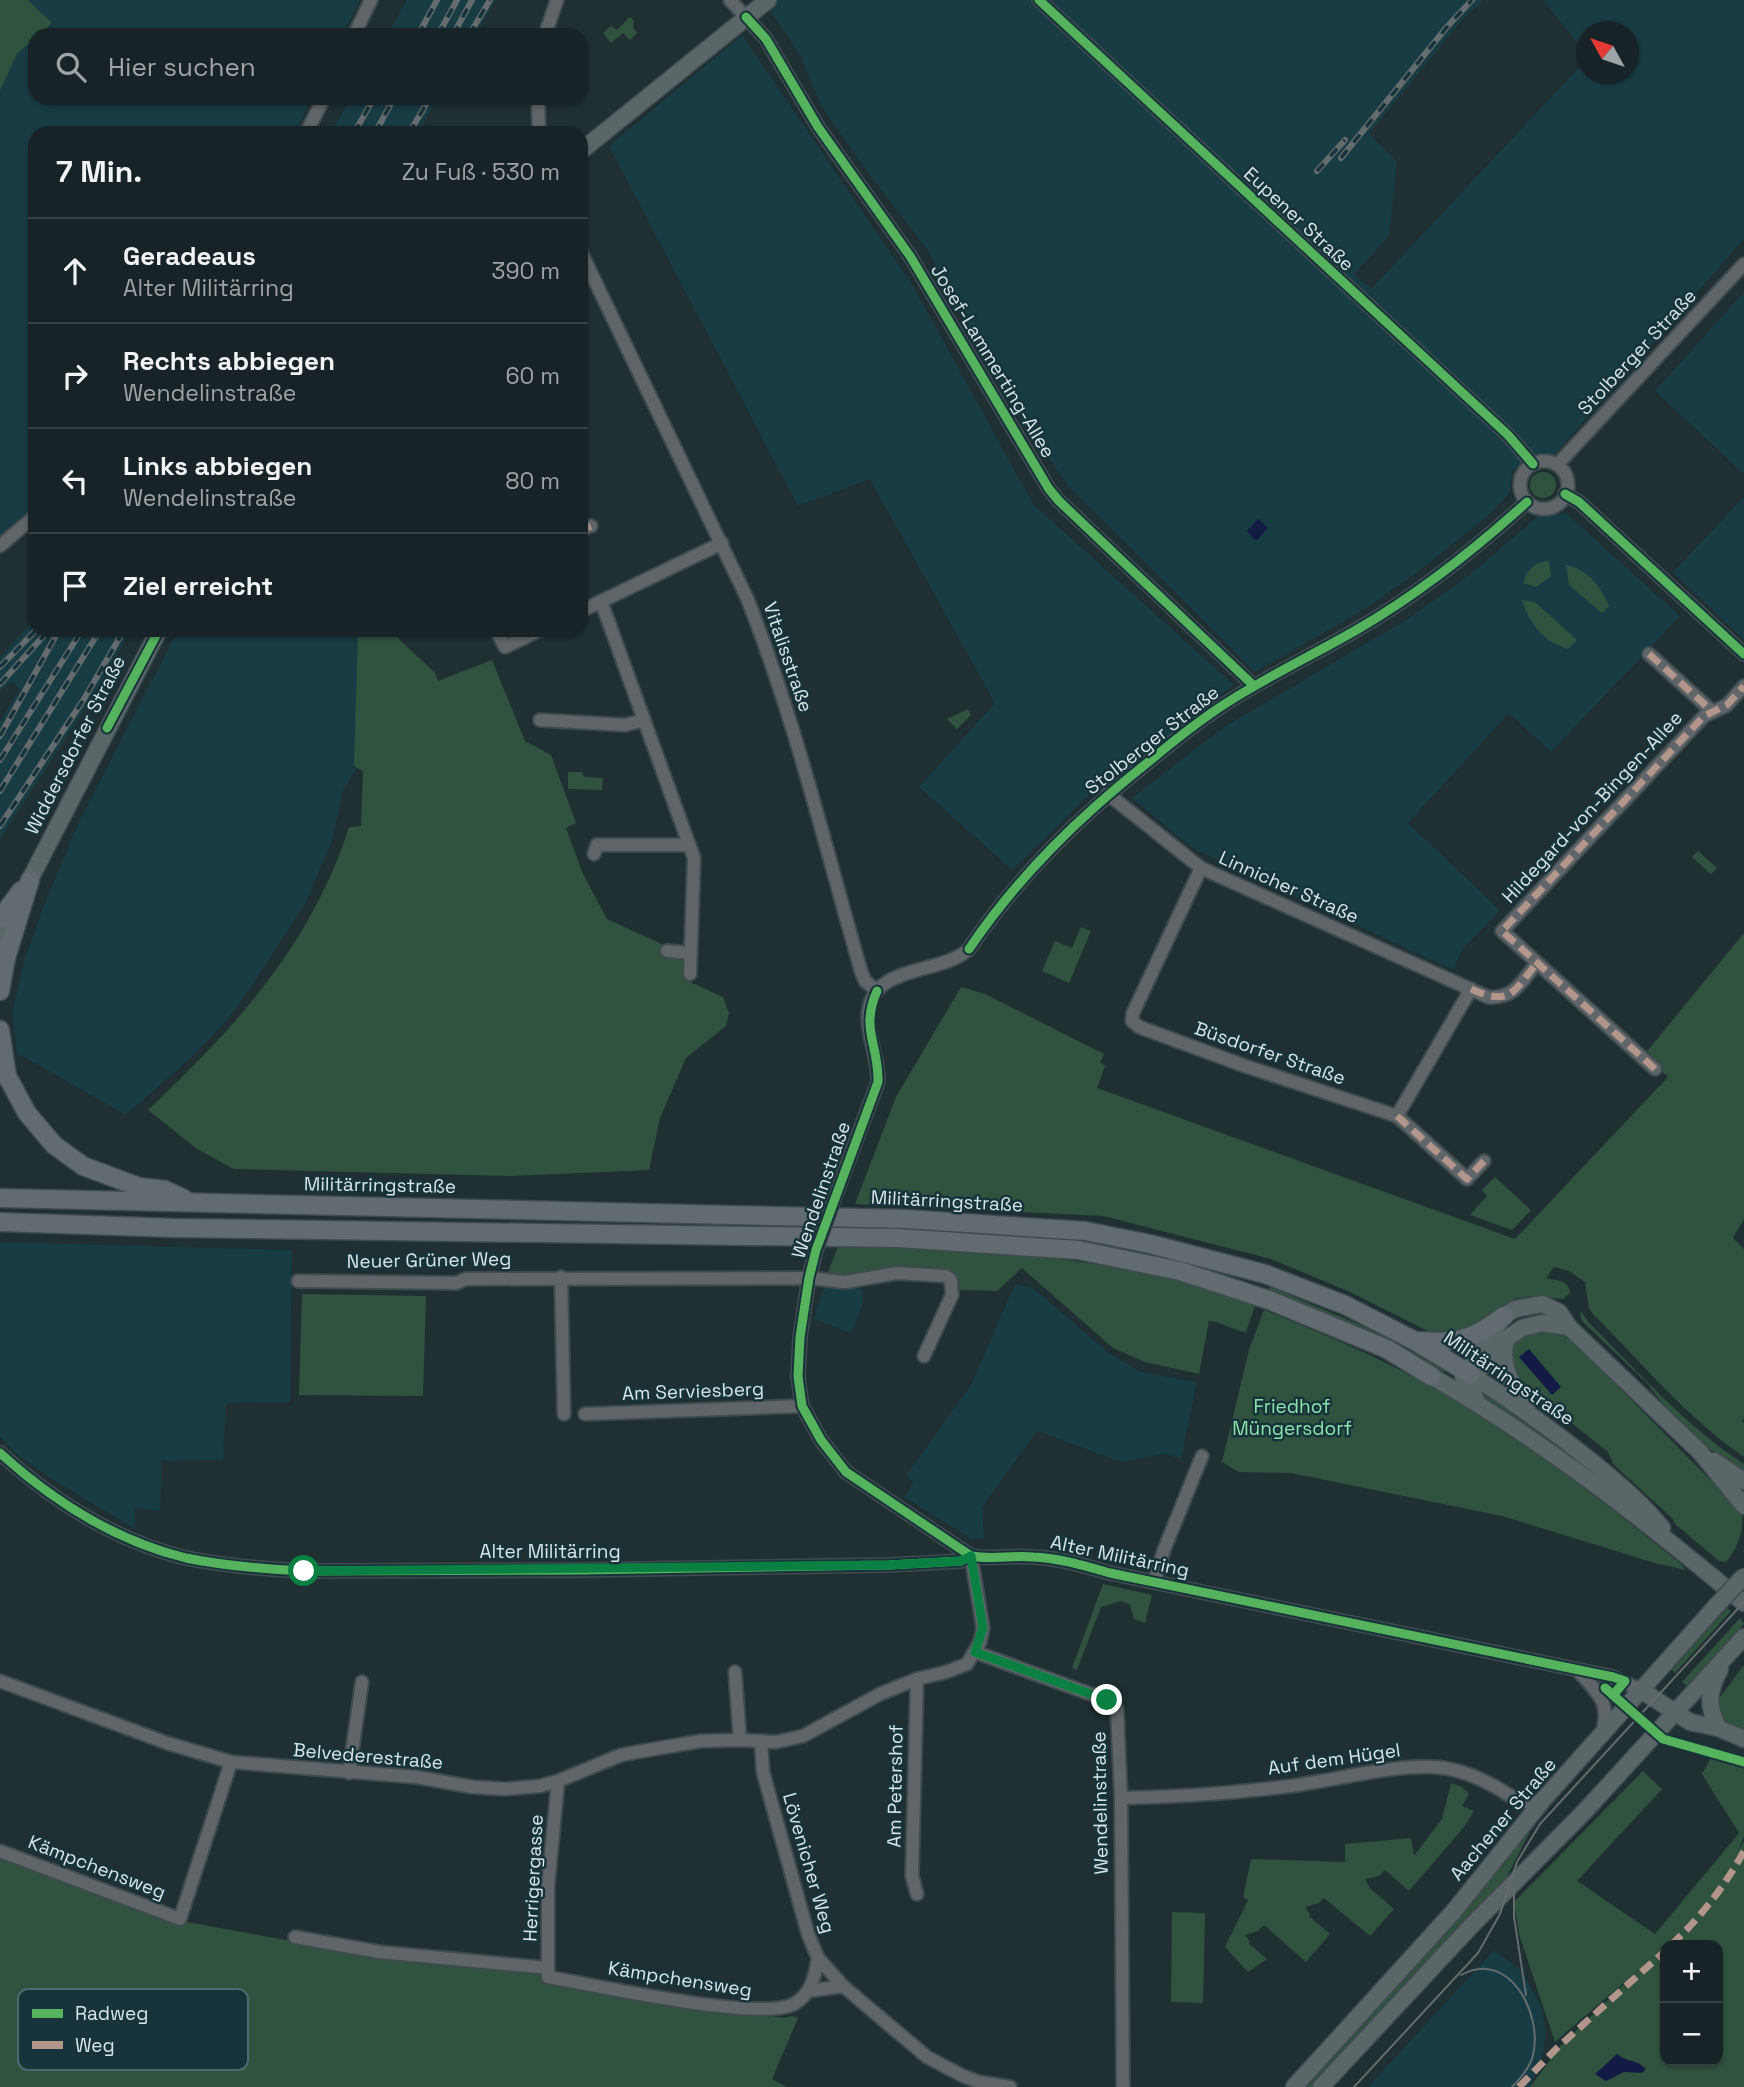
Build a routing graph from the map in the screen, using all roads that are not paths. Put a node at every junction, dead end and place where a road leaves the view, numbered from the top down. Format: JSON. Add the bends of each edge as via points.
{"nodes":[{"id":1,"x":371,"y":0,"type":"edge"},
{"id":2,"x":557,"y":0,"type":"edge"},
{"id":3,"x":730,"y":0,"type":"edge"},
{"id":4,"x":768,"y":0,"type":"edge"},
{"id":5,"x":1039,"y":0,"type":"edge"},
{"id":6,"x":746,"y":17,"type":"junction"},
{"id":7,"x":357,"y":28,"type":"edge"},
{"id":8,"x":547,"y":28,"type":"edge"},
{"id":9,"x":320,"y":105,"type":"edge"},
{"id":10,"x":538,"y":105,"type":"edge"},
{"id":11,"x":310,"y":126,"type":"edge"},
{"id":12,"x":539,"y":126,"type":"edge"},
{"id":13,"x":588,"y":145,"type":"edge"},
{"id":14,"x":1744,"y":264,"type":"edge"},
{"id":15,"x":588,"y":266,"type":"edge"},
{"id":16,"x":1532,"y":464,"type":"junction"},
{"id":17,"x":1557,"y":466,"type":"junction"},
{"id":18,"x":1565,"y":494,"type":"junction"},
{"id":19,"x":1527,"y":502,"type":"junction"},
{"id":20,"x":28,"y":522,"type":"edge"},
{"id":21,"x":722,"y":543,"type":"junction"},
{"id":22,"x":0,"y":546,"type":"edge"},
{"id":23,"x":601,"y":601,"type":"junction"},
{"id":24,"x":588,"y":606,"type":"edge"},
{"id":25,"x":155,"y":637,"type":"edge"},
{"id":26,"x":500,"y":637,"type":"edge"},
{"id":27,"x":526,"y":637,"type":"edge"},
{"id":28,"x":1649,"y":654,"type":"dead end"},
{"id":29,"x":1744,"y":654,"type":"edge"},
{"id":30,"x":1254,"y":686,"type":"junction"},
{"id":31,"x":1744,"y":686,"type":"edge"},
{"id":32,"x":1713,"y":712,"type":"junction"},
{"id":33,"x":540,"y":720,"type":"dead end"},
{"id":34,"x":644,"y":720,"type":"junction"},
{"id":35,"x":1108,"y":794,"type":"junction"},
{"id":36,"x":689,"y":845,"type":"junction"},
{"id":37,"x":594,"y":854,"type":"dead end"},
{"id":38,"x":1200,"y":868,"type":"junction"},
{"id":39,"x":30,"y":880,"type":"junction"},
{"id":40,"x":0,"y":919,"type":"edge"},
{"id":41,"x":0,"y":940,"type":"edge"},
{"id":42,"x":667,"y":951,"type":"dead end"},
{"id":43,"x":690,"y":953,"type":"junction"},
{"id":44,"x":1537,"y":963,"type":"junction"},
{"id":45,"x":690,"y":974,"type":"dead end"},
{"id":46,"x":1471,"y":989,"type":"junction"},
{"id":47,"x":0,"y":991,"type":"edge"},
{"id":48,"x":877,"y":991,"type":"junction"},
{"id":49,"x":0,"y":1030,"type":"edge"},
{"id":50,"x":1655,"y":1069,"type":"dead end"},
{"id":51,"x":1397,"y":1116,"type":"junction"},
{"id":52,"x":1484,"y":1161,"type":"dead end"},
{"id":53,"x":0,"y":1198,"type":"edge"},
{"id":54,"x":194,"y":1203,"type":"junction"},
{"id":55,"x":3,"y":1223,"type":"edge"},
{"id":56,"x":561,"y":1278,"type":"junction"},
{"id":57,"x":809,"y":1278,"type":"junction"},
{"id":58,"x":298,"y":1281,"type":"dead end"},
{"id":59,"x":1504,"y":1316,"type":"junction"},
{"id":60,"x":1569,"y":1327,"type":"junction"},
{"id":61,"x":1506,"y":1339,"type":"junction"},
{"id":62,"x":1415,"y":1341,"type":"junction"},
{"id":63,"x":925,"y":1356,"type":"dead end"},
{"id":64,"x":1470,"y":1374,"type":"junction"},
{"id":65,"x":1431,"y":1376,"type":"junction"},
{"id":66,"x":1477,"y":1403,"type":"junction"},
{"id":67,"x":802,"y":1406,"type":"junction"},
{"id":68,"x":1529,"y":1411,"type":"junction"},
{"id":69,"x":564,"y":1414,"type":"dead end"},
{"id":70,"x":585,"y":1415,"type":"dead end"},
{"id":71,"x":1700,"y":1452,"type":"junction"},
{"id":72,"x":0,"y":1453,"type":"edge"},
{"id":73,"x":1202,"y":1456,"type":"dead end"},
{"id":74,"x":1744,"y":1481,"type":"edge"},
{"id":75,"x":1744,"y":1506,"type":"edge"},
{"id":76,"x":1674,"y":1544,"type":"junction"},
{"id":77,"x":971,"y":1556,"type":"junction"},
{"id":78,"x":1744,"y":1576,"type":"edge"},
{"id":79,"x":1154,"y":1582,"type":"junction"},
{"id":80,"x":1744,"y":1603,"type":"edge"},
{"id":81,"x":1738,"y":1643,"type":"edge"},
{"id":82,"x":975,"y":1652,"type":"junction"},
{"id":83,"x":1578,"y":1671,"type":"junction"},
{"id":84,"x":735,"y":1672,"type":"dead end"},
{"id":85,"x":916,"y":1679,"type":"junction"},
{"id":86,"x":0,"y":1681,"type":"edge"},
{"id":87,"x":362,"y":1682,"type":"dead end"},
{"id":88,"x":1641,"y":1690,"type":"junction"},
{"id":89,"x":1674,"y":1712,"type":"junction"},
{"id":90,"x":1718,"y":1728,"type":"junction"},
{"id":91,"x":1602,"y":1736,"type":"junction"},
{"id":92,"x":1744,"y":1739,"type":"edge"},
{"id":93,"x":740,"y":1740,"type":"junction"},
{"id":94,"x":761,"y":1741,"type":"junction"},
{"id":95,"x":231,"y":1762,"type":"junction"},
{"id":96,"x":349,"y":1773,"type":"junction"},
{"id":97,"x":558,"y":1781,"type":"junction"},
{"id":98,"x":1121,"y":1798,"type":"junction"},
{"id":99,"x":1544,"y":1800,"type":"junction"},
{"id":100,"x":0,"y":1851,"type":"edge"},
{"id":101,"x":917,"y":1894,"type":"dead end"},
{"id":102,"x":295,"y":1937,"type":"dead end"},
{"id":103,"x":818,"y":1958,"type":"junction"},
{"id":104,"x":548,"y":1972,"type":"junction"},
{"id":105,"x":843,"y":1986,"type":"junction"},
{"id":106,"x":808,"y":1992,"type":"junction"},
{"id":107,"x":1010,"y":2087,"type":"edge"},
{"id":108,"x":1123,"y":2087,"type":"edge"},
{"id":109,"x":1294,"y":2087,"type":"edge"},
{"id":110,"x":1321,"y":2087,"type":"edge"}],
"edges":[{"from":1,"to":7,"type":"street"},
{"from":2,"to":8,"type":"street"},
{"from":3,"to":6,"type":"street"},
{"from":4,"to":6,"type":"main road"},
{"from":5,"to":16,"type":"street","name":"Eupener Straße","via":[[1508,435]]},
{"from":6,"to":13,"type":"main road"},
{"from":6,"to":30,"type":"street","name":"Josef-Lammerting-Allee","via":[[766,39],[814,120],[910,256],[1049,489]]},
{"from":9,"to":11,"type":"street"},
{"from":10,"to":12,"type":"street"},
{"from":14,"to":17,"type":"street","name":"Stolberger Straße"},
{"from":15,"to":21,"type":"street","name":"Vitalisstraße"},
{"from":16,"to":17,"type":"street","via":[[1541,461]]},
{"from":16,"to":19,"type":"street","via":[[1521,477]]},
{"from":17,"to":18,"type":"street","via":[[1567,480]]},
{"from":18,"to":19,"type":"street","via":[[1548,509]]},
{"from":18,"to":29,"type":"street"},
{"from":19,"to":30,"type":"street","name":"Stolberger Straße","via":[[1443,574],[1359,628]]},
{"from":20,"to":22,"type":"street"},
{"from":21,"to":23,"type":"street"},
{"from":21,"to":48,"type":"street","name":"Vitalisstraße","via":[[768,649],[861,971]]},
{"from":23,"to":24,"type":"street"},
{"from":23,"to":34,"type":"street"},
{"from":25,"to":39,"type":"main road","name":"Widdersdorfer Straße"},
{"from":26,"to":27,"type":"street","via":[[505,647]]},
{"from":28,"to":32,"type":"street","name":"Hildegard-von-Bingen-Allee"},
{"from":30,"to":35,"type":"street","name":"Stolberger Straße","via":[[1204,718]]},
{"from":31,"to":32,"type":"street","name":"Hildegard-von-Bingen-Allee","via":[[1727,705]]},
{"from":32,"to":44,"type":"street","name":"Hildegard-von-Bingen-Allee","via":[[1686,734],[1502,931]]},
{"from":33,"to":34,"type":"street","via":[[625,725]]},
{"from":34,"to":36,"type":"street"},
{"from":35,"to":38,"type":"street","name":"Linnicher Straße"},
{"from":35,"to":48,"type":"street","name":"Stolberger Straße","via":[[1020,880],[960,958],[890,979]]},
{"from":36,"to":37,"type":"street","via":[[597,845]]},
{"from":36,"to":43,"type":"street","via":[[695,871]]},
{"from":38,"to":46,"type":"street","name":"Linnicher Straße"},
{"from":38,"to":51,"type":"street","name":"Büsdorfer Straße","via":[[1132,1021],[1245,1066]]},
{"from":39,"to":40,"type":"highway"},
{"from":39,"to":41,"type":"main road","name":"Widdersdorfer Straße"},
{"from":39,"to":47,"type":"highway"},
{"from":42,"to":43,"type":"street"},
{"from":43,"to":45,"type":"street"},
{"from":44,"to":46,"type":"street","name":"Linnicher Straße","via":[[1502,998]]},
{"from":44,"to":50,"type":"street"},
{"from":46,"to":51,"type":"street"},
{"from":48,"to":57,"type":"street","name":"Wendelinstraße","bridge":true,"via":[[868,1017],[878,1065],[875,1093]]},
{"from":49,"to":54,"type":"highway","via":[[8,1076],[27,1112],[54,1145],[83,1166]]},
{"from":51,"to":52,"type":"street","via":[[1467,1180]]},
{"from":53,"to":54,"type":"highway","name":"Militärringstraße"},
{"from":54,"to":62,"type":"highway","name":"Militärringstraße","via":[[905,1219],[1085,1231],[1265,1274],[1345,1305]]},
{"from":55,"to":65,"type":"highway","name":"Militärringstraße","via":[[898,1238],[1078,1251],[1180,1270],[1269,1300],[1387,1349]]},
{"from":56,"to":57,"type":"street","name":"Neuer Grüner Weg"},
{"from":56,"to":58,"type":"street","name":"Neuer Grüner Weg","via":[[466,1279],[456,1283]]},
{"from":56,"to":69,"type":"street"},
{"from":57,"to":63,"type":"street","name":"Wendelinstraße","via":[[845,1282],[897,1273],[946,1276],[951,1280],[952,1295]]},
{"from":57,"to":67,"type":"street","name":"Wendelinstraße","via":[[800,1337]]},
{"from":59,"to":60,"type":"main road","via":[[1542,1304],[1559,1312]]},
{"from":59,"to":62,"type":"highway","via":[[1468,1339]]},
{"from":59,"to":64,"type":"main road","via":[[1472,1360]]},
{"from":60,"to":61,"type":"main road","via":[[1531,1324]]},
{"from":60,"to":71,"type":"main road"},
{"from":61,"to":64,"type":"main road"},
{"from":61,"to":68,"type":"main road","via":[[1505,1364]]},
{"from":62,"to":64,"type":"highway","name":"Militärringstraße"},
{"from":64,"to":65,"type":"main road","via":[[1457,1380]]},
{"from":64,"to":66,"type":"main road"},
{"from":64,"to":68,"type":"main road","name":"Militärringstraße"},
{"from":65,"to":66,"type":"main road","name":"Militärringstraße"},
{"from":66,"to":76,"type":"main road","name":"Militärringstraße"},
{"from":67,"to":70,"type":"street","name":"Am Serviesberg"},
{"from":67,"to":77,"type":"street","name":"Wendelinstraße","via":[[846,1472]]},
{"from":68,"to":76,"type":"main road","name":"Militärringstraße","via":[[1648,1510]]},
{"from":71,"to":74,"type":"main road"},
{"from":71,"to":75,"type":"main road"},
{"from":72,"to":77,"type":"street","name":"Alter Militärring","via":[[48,1493],[141,1543],[186,1558],[266,1569],[889,1565],[961,1561]]},
{"from":73,"to":79,"type":"street"},
{"from":76,"to":80,"type":"main road","name":"Militärringstraße"},
{"from":77,"to":79,"type":"street","name":"Alter Militärring","via":[[1047,1558]]},
{"from":77,"to":82,"type":"street","via":[[983,1628]]},
{"from":78,"to":88,"type":"main road","name":"Aachener Straße","bridge":true},
{"from":79,"to":83,"type":"street","name":"Alter Militärring"},
{"from":81,"to":89,"type":"main road"},
{"from":81,"to":90,"type":"main road","via":[[1709,1693]]},
{"from":82,"to":85,"type":"street","name":"Belvederestraße","via":[[967,1664]]},
{"from":82,"to":98,"type":"street","name":"Wendelinstraße","via":[[1113,1702]]},
{"from":83,"to":88,"type":"street","name":"Alter Militärring","via":[[1614,1677]]},
{"from":83,"to":91,"type":"street","via":[[1600,1695],[1605,1708]]},
{"from":84,"to":93,"type":"street"},
{"from":85,"to":94,"type":"street","name":"Belvederestraße","via":[[803,1735]]},
{"from":85,"to":101,"type":"street","name":"Am Petershof","via":[[912,1876]]},
{"from":86,"to":95,"type":"street","name":"Belvederestraße"},
{"from":87,"to":96,"type":"street"},
{"from":88,"to":89,"type":"main road"},
{"from":88,"to":91,"type":"main road","name":"Aachener Straße"},
{"from":89,"to":90,"type":"main road","via":[[1690,1722]]},
{"from":89,"to":110,"type":"main road"},
{"from":90,"to":92,"type":"main road"},
{"from":91,"to":99,"type":"main road","name":"Aachener Straße"},
{"from":93,"to":94,"type":"street","name":"Belvederestraße"},
{"from":93,"to":97,"type":"street","name":"Belvederestraße","via":[[701,1741],[621,1755]]},
{"from":94,"to":103,"type":"street","name":"Lövenicher Weg","via":[[763,1772]]},
{"from":95,"to":96,"type":"street","name":"Belvederestraße"},
{"from":95,"to":100,"type":"street","name":"Kämpchensweg","via":[[180,1919]]},
{"from":96,"to":97,"type":"street","name":"Belvederestraße","via":[[484,1788]]},
{"from":97,"to":104,"type":"street","name":"Herrigergasse","via":[[548,1886]]},
{"from":98,"to":99,"type":"street","name":"Auf dem Hügel","via":[[1208,1795],[1436,1767],[1472,1775],[1519,1801]]},
{"from":98,"to":108,"type":"street","name":"Wendelinstraße"},
{"from":99,"to":109,"type":"main road","name":"Aachener Straße","via":[[1454,1911]]},
{"from":102,"to":104,"type":"street","name":"Kämpchensweg"},
{"from":103,"to":105,"type":"street","name":"Lövenicher Weg"},
{"from":103,"to":106,"type":"street"},
{"from":104,"to":106,"type":"street","name":"Kämpchensweg","via":[[723,2007],[766,2010],[794,2004]]},
{"from":105,"to":106,"type":"street"},
{"from":105,"to":107,"type":"street","name":"Lövenicher Weg","via":[[927,2057],[962,2076]]}]}
